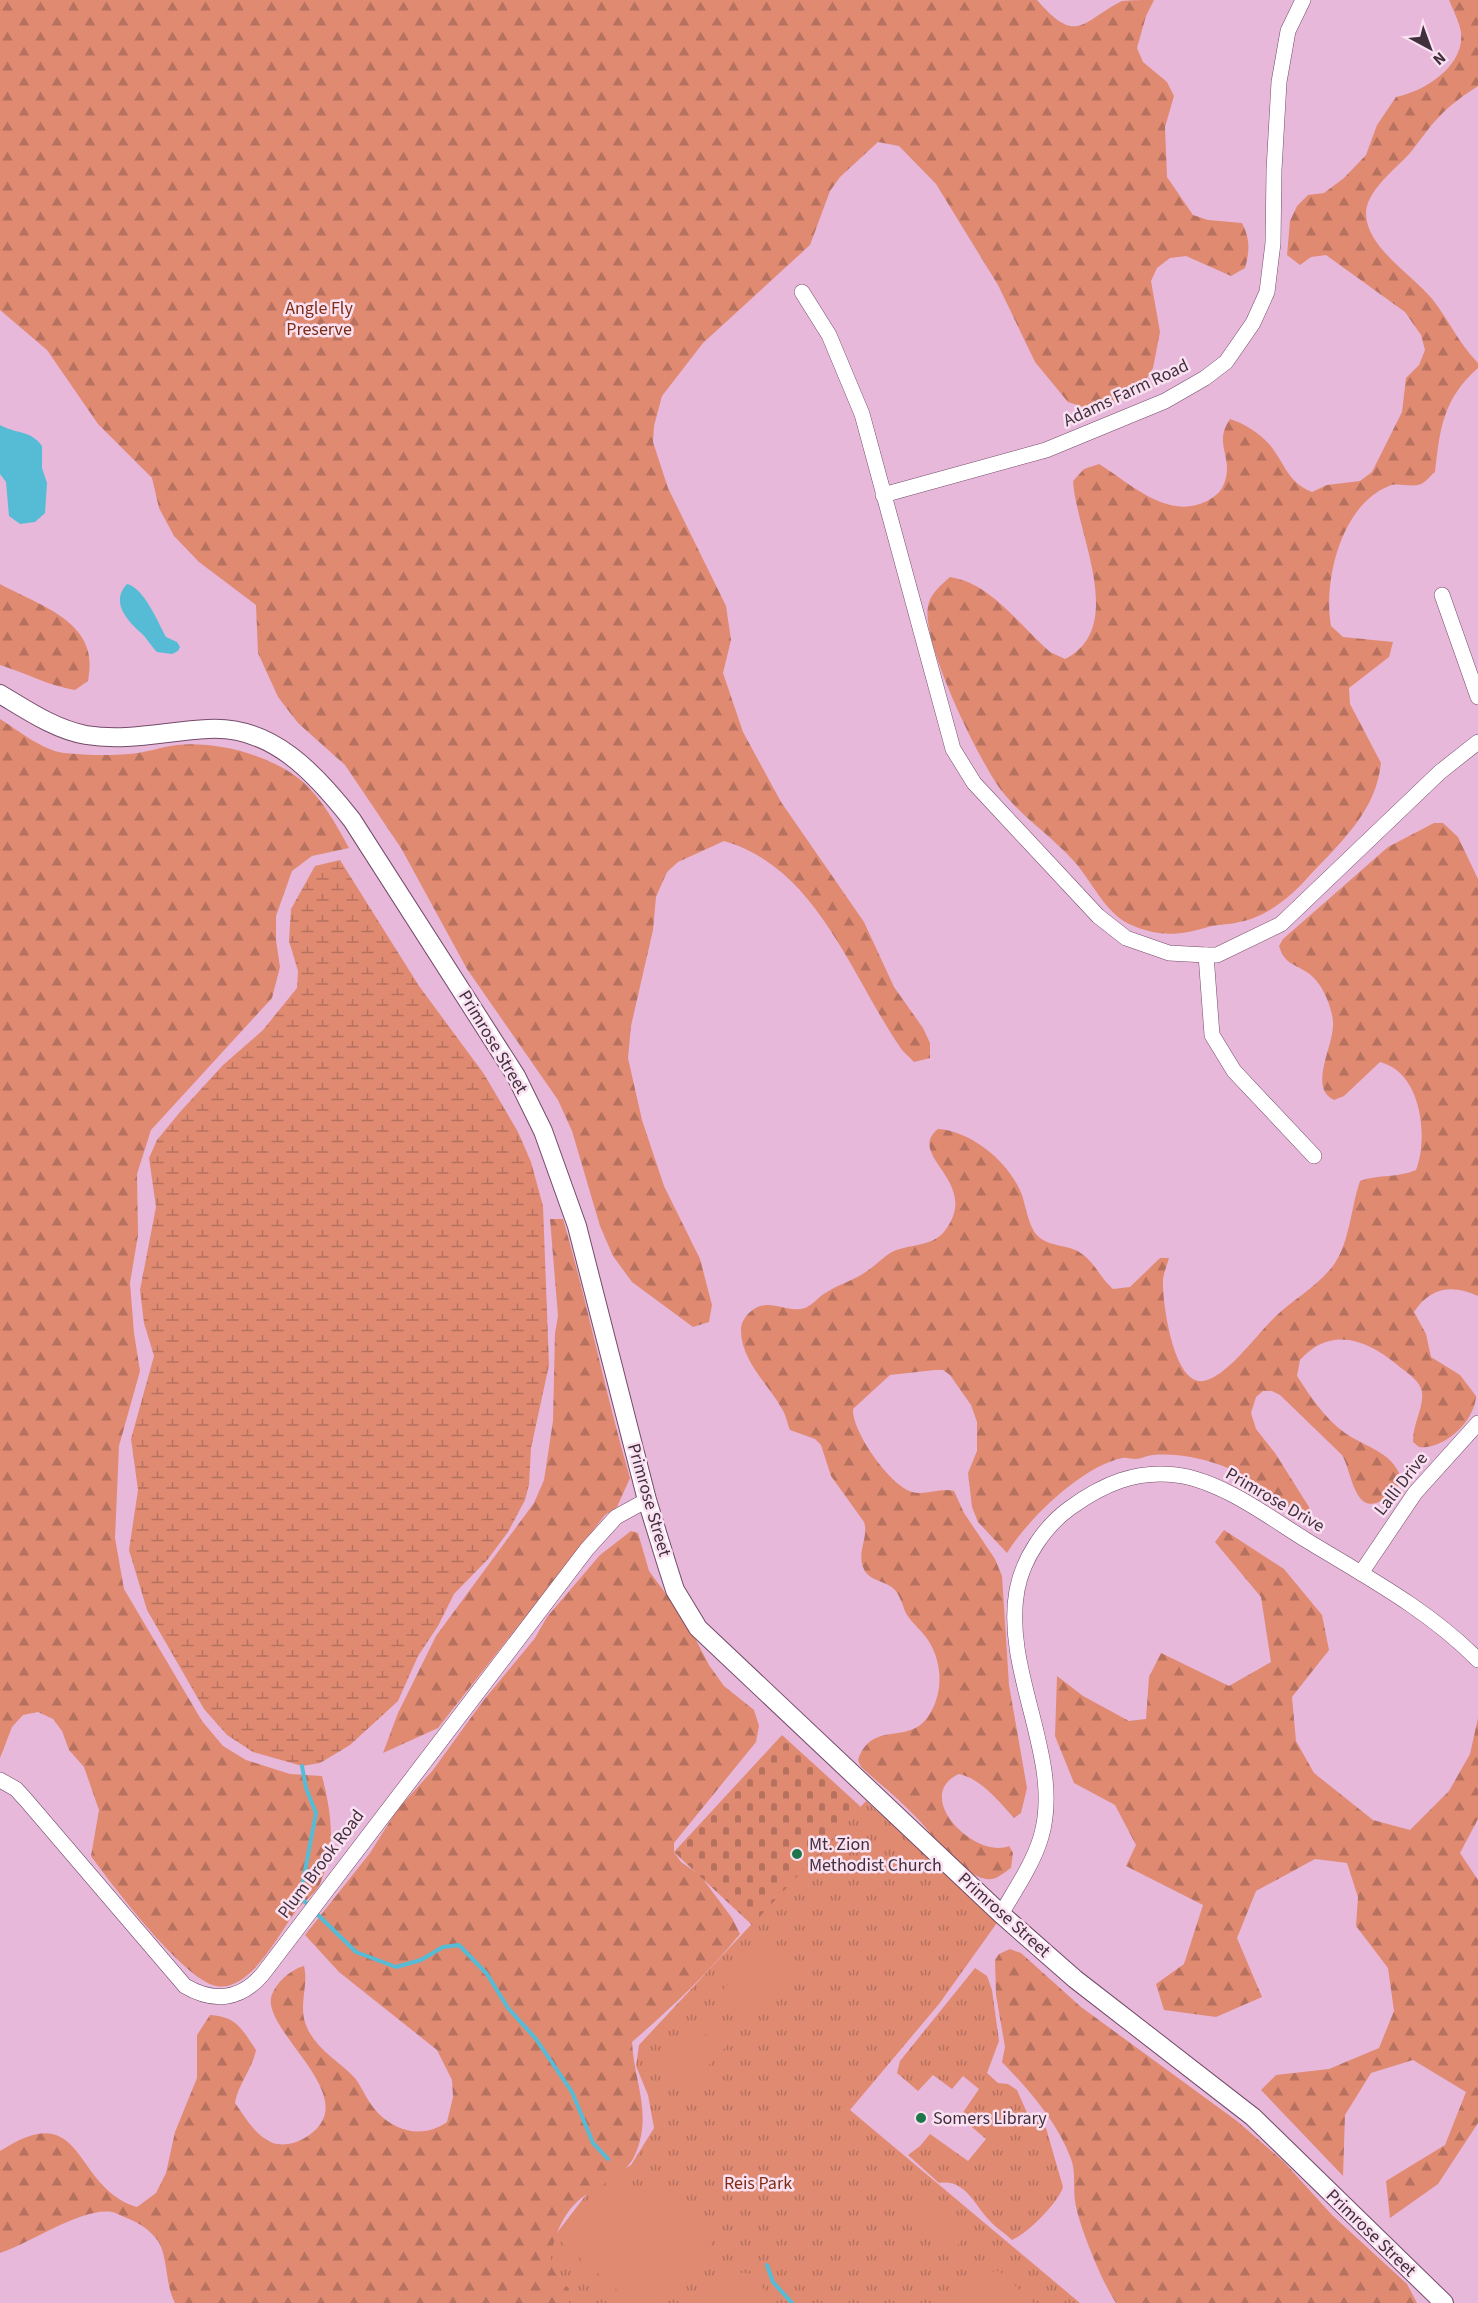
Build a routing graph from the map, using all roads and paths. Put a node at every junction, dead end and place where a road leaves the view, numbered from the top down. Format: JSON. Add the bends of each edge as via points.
{"nodes":[{"id":1,"x":1304,"y":0,"type":"edge"},
{"id":2,"x":802,"y":292,"type":"dead end"},
{"id":3,"x":883,"y":495,"type":"junction"},
{"id":4,"x":1442,"y":595,"type":"dead end"},
{"id":5,"x":0,"y":694,"type":"edge"},
{"id":6,"x":1478,"y":697,"type":"edge"},
{"id":7,"x":1478,"y":742,"type":"edge"},
{"id":8,"x":1206,"y":955,"type":"junction"},
{"id":9,"x":1314,"y":1156,"type":"dead end"},
{"id":10,"x":1478,"y":1423,"type":"edge"},
{"id":11,"x":647,"y":1500,"type":"junction"},
{"id":12,"x":1361,"y":1574,"type":"junction"},
{"id":13,"x":1478,"y":1660,"type":"edge"},
{"id":14,"x":0,"y":1780,"type":"edge"},
{"id":15,"x":1001,"y":1914,"type":"junction"},
{"id":16,"x":1444,"y":2303,"type":"edge"}],
"edges":[{"from":1,"to":3,"type":"street","name":"Adams Farm Road","via":[[1288,31],[1279,82],[1273,243],[1267,292],[1253,324],[1226,362],[1165,400],[1046,450]]},
{"from":2,"to":3,"type":"street","via":[[828,334],[862,414]]},
{"from":3,"to":8,"type":"street","via":[[953,749],[974,783],[1098,916],[1126,938],[1169,953]]},
{"from":4,"to":6,"type":"street"},
{"from":5,"to":11,"type":"main road","name":"Primrose Street","via":[[53,725],[84,735],[114,738],[210,729],[255,736],[286,752],[323,783],[352,820],[516,1076],[543,1131],[577,1226]]},
{"from":7,"to":8,"type":"street","via":[[1440,772],[1281,924],[1216,955]]},
{"from":8,"to":9,"type":"street","via":[[1212,1035],[1234,1071]]},
{"from":10,"to":12,"type":"street","name":"Lalli Drive","via":[[1415,1493]]},
{"from":11,"to":14,"type":"street","name":"Plum Brook Road","via":[[616,1517],[587,1549],[262,1975],[240,1994],[213,1998],[185,1986],[26,1800]]},
{"from":11,"to":15,"type":"main road","name":"Primrose Street","via":[[675,1590],[698,1628]]},
{"from":12,"to":13,"type":"street","name":"Primrose Drive","via":[[1442,1627]]},
{"from":12,"to":15,"type":"street","name":"Primrose Drive","via":[[1240,1499],[1177,1475],[1149,1474],[1107,1484],[1060,1515],[1040,1537],[1016,1592],[1014,1629],[1045,1776],[1046,1808],[1041,1838]]},
{"from":15,"to":16,"type":"main road","name":"Primrose Street","via":[[1075,1978],[1253,2117]]}]}
